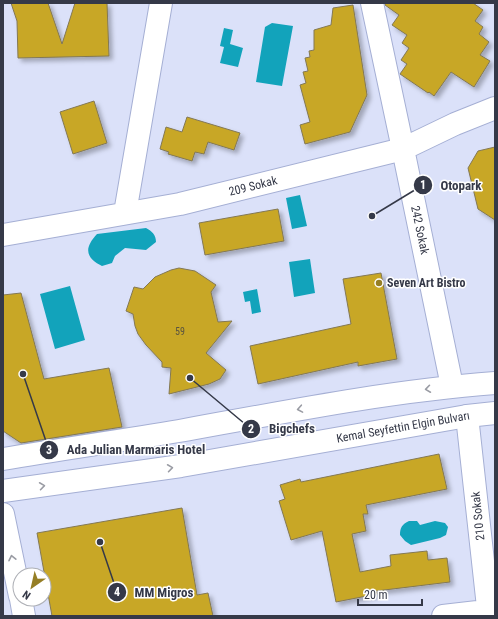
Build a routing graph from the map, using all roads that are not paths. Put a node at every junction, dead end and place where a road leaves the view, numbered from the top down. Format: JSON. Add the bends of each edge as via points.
{"nodes":[{"id":1,"x":161,"y":3,"type":"edge"},
{"id":2,"x":372,"y":3,"type":"edge"},
{"id":3,"x":495,"y":108,"type":"edge"},
{"id":4,"x":403,"y":149,"type":"junction"},
{"id":5,"x":125,"y":213,"type":"junction"},
{"id":6,"x":3,"y":235,"type":"edge"},
{"id":7,"x":495,"y":382,"type":"edge"},
{"id":8,"x":452,"y":386,"type":"junction"},
{"id":9,"x":495,"y":413,"type":"edge"},
{"id":10,"x":467,"y":416,"type":"junction"},
{"id":11,"x":3,"y":459,"type":"edge"},
{"id":12,"x":3,"y":491,"type":"edge"},
{"id":13,"x":3,"y":514,"type":"edge"},
{"id":14,"x":14,"y":567,"type":"edge"},
{"id":15,"x":491,"y":612,"type":"edge"},
{"id":16,"x":443,"y":616,"type":"edge"}],
"edges":[{"from":1,"to":5,"type":"street"},
{"from":2,"to":4,"type":"street","name":"242 Sokak"},
{"from":3,"to":4,"type":"street","name":"209 Sokak"},
{"from":4,"to":5,"type":"street","name":"209 Sokak","via":[[180,204]]},
{"from":4,"to":8,"type":"street","name":"242 Sokak"},
{"from":5,"to":6,"type":"street","name":"209 Sokak"},
{"from":7,"to":8,"type":"street"},
{"from":8,"to":11,"type":"street","one_way":true,"via":[[325,404]]},
{"from":9,"to":10,"type":"street","name":"Kemal Seyfettin Elgin Bulvarı"},
{"from":12,"to":10,"type":"street","name":"Kemal Seyfettin Elgin Bulvarı","one_way":true,"via":[[181,466]]},
{"from":10,"to":15,"type":"street","name":"210 Sokak"},
{"from":14,"to":13,"type":"street","one_way":true},
{"from":15,"to":16,"type":"street"}]}
